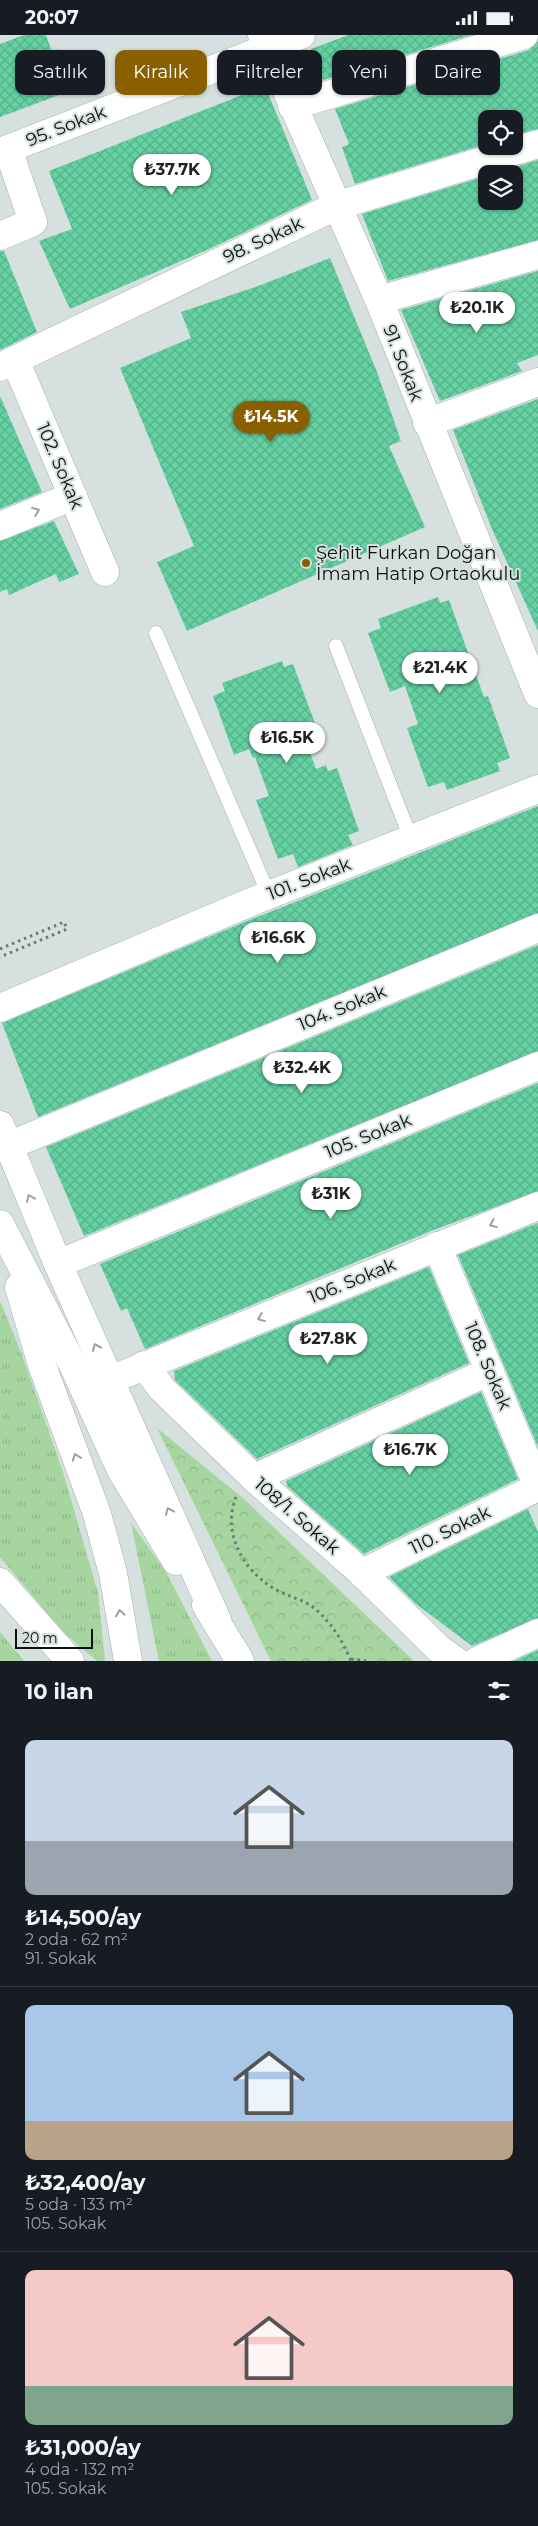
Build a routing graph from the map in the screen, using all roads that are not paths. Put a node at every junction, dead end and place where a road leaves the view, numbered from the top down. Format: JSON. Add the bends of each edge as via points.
{"nodes":[{"id":1,"x":301,"y":35,"type":"edge"},
{"id":2,"x":524,"y":35,"type":"edge"},
{"id":3,"x":264,"y":41,"type":"edge"},
{"id":4,"x":292,"y":106,"type":"junction"},
{"id":5,"x":538,"y":144,"type":"edge"},
{"id":6,"x":4,"y":150,"type":"edge"},
{"id":7,"x":336,"y":206,"type":"junction"},
{"id":8,"x":0,"y":236,"type":"edge"},
{"id":9,"x":538,"y":255,"type":"edge"},
{"id":10,"x":379,"y":300,"type":"junction"},
{"id":11,"x":7,"y":364,"type":"edge"},
{"id":12,"x":538,"y":382,"type":"edge"},
{"id":13,"x":426,"y":423,"type":"junction"},
{"id":14,"x":73,"y":496,"type":"junction"},
{"id":15,"x":0,"y":526,"type":"edge"},
{"id":16,"x":105,"y":572,"type":"dead end"},
{"id":17,"x":156,"y":633,"type":"dead end"},
{"id":18,"x":336,"y":646,"type":"dead end"},
{"id":19,"x":538,"y":694,"type":"edge"},
{"id":20,"x":538,"y":789,"type":"edge"},
{"id":21,"x":411,"y":839,"type":"junction"},
{"id":22,"x":269,"y":895,"type":"junction"},
{"id":23,"x":538,"y":928,"type":"edge"},
{"id":24,"x":0,"y":1008,"type":"edge"},
{"id":25,"x":538,"y":1066,"type":"edge"},
{"id":26,"x":4,"y":1136,"type":"edge"},
{"id":27,"x":538,"y":1206,"type":"edge"},
{"id":28,"x":1,"y":1226,"type":"edge"},
{"id":29,"x":437,"y":1246,"type":"junction"},
{"id":30,"x":58,"y":1263,"type":"junction"},
{"id":31,"x":144,"y":1365,"type":"junction"},
{"id":32,"x":490,"y":1371,"type":"junction"},
{"id":33,"x":110,"y":1380,"type":"junction"},
{"id":34,"x":254,"y":1478,"type":"junction"},
{"id":35,"x":538,"y":1487,"type":"edge"},
{"id":36,"x":362,"y":1573,"type":"junction"},
{"id":37,"x":0,"y":1583,"type":"edge"},
{"id":38,"x":217,"y":1620,"type":"junction"},
{"id":39,"x":538,"y":1633,"type":"edge"},
{"id":40,"x":70,"y":1661,"type":"edge"},
{"id":41,"x":128,"y":1661,"type":"edge"},
{"id":42,"x":240,"y":1661,"type":"edge"},
{"id":43,"x":456,"y":1661,"type":"edge"},
{"id":44,"x":477,"y":1661,"type":"edge"}],
"edges":[{"from":1,"to":3,"type":"main road","name":"95. Sokak"},
{"from":2,"to":4,"type":"main road"},
{"from":3,"to":4,"type":"main road","name":"91. Sokak"},
{"from":3,"to":6,"type":"main road","name":"95. Sokak"},
{"from":4,"to":7,"type":"main road","name":"91. Sokak"},
{"from":5,"to":7,"type":"main road","name":"98. Sokak"},
{"from":6,"to":8,"type":"main road","via":[[34,222]]},
{"from":7,"to":10,"type":"main road","name":"91. Sokak"},
{"from":7,"to":11,"type":"main road","name":"98. Sokak"},
{"from":9,"to":10,"type":"main road"},
{"from":10,"to":13,"type":"main road","name":"91. Sokak"},
{"from":11,"to":14,"type":"main road","name":"102. Sokak"},
{"from":12,"to":13,"type":"main road"},
{"from":13,"to":19,"type":"main road","name":"91. Sokak"},
{"from":15,"to":14,"type":"main road","one_way":true},
{"from":14,"to":16,"type":"main road","name":"102. Sokak"},
{"from":17,"to":22,"type":"lane"},
{"from":18,"to":21,"type":"lane"},
{"from":20,"to":21,"type":"main road","name":"101. Sokak"},
{"from":21,"to":22,"type":"main road","name":"101. Sokak"},
{"from":22,"to":24,"type":"main road","name":"101. Sokak"},
{"from":23,"to":26,"type":"main road","name":"104. Sokak"},
{"from":25,"to":30,"type":"main road","name":"105. Sokak"},
{"from":30,"to":26,"type":"main road","one_way":true},
{"from":27,"to":29,"type":"main road","name":"106. Sokak","one_way":true},
{"from":28,"to":38,"type":"main road","via":[[73,1365],[121,1470],[162,1541]]},
{"from":41,"to":28,"type":"main road","one_way":true,"via":[[113,1573],[97,1514],[42,1365]]},
{"from":29,"to":31,"type":"main road","name":"106. Sokak","one_way":true},
{"from":29,"to":32,"type":"main road","name":"108. Sokak"},
{"from":33,"to":30,"type":"main road","one_way":true},
{"from":31,"to":33,"type":"main road","name":"106. Sokak"},
{"from":31,"to":34,"type":"main road","name":"108/1. Sokak","via":[[162,1389]]},
{"from":32,"to":34,"type":"main road"},
{"from":32,"to":35,"type":"main road","name":"108. Sokak"},
{"from":38,"to":33,"type":"main road","one_way":true},
{"from":34,"to":36,"type":"main road","name":"108/1. Sokak"},
{"from":35,"to":36,"type":"main road","name":"110. Sokak"},
{"from":36,"to":43,"type":"main road","name":"108/1. Sokak","via":[[438,1648]]},
{"from":37,"to":40,"type":"main road"},
{"from":38,"to":42,"type":"main road"},
{"from":39,"to":44,"type":"main road"}]}
